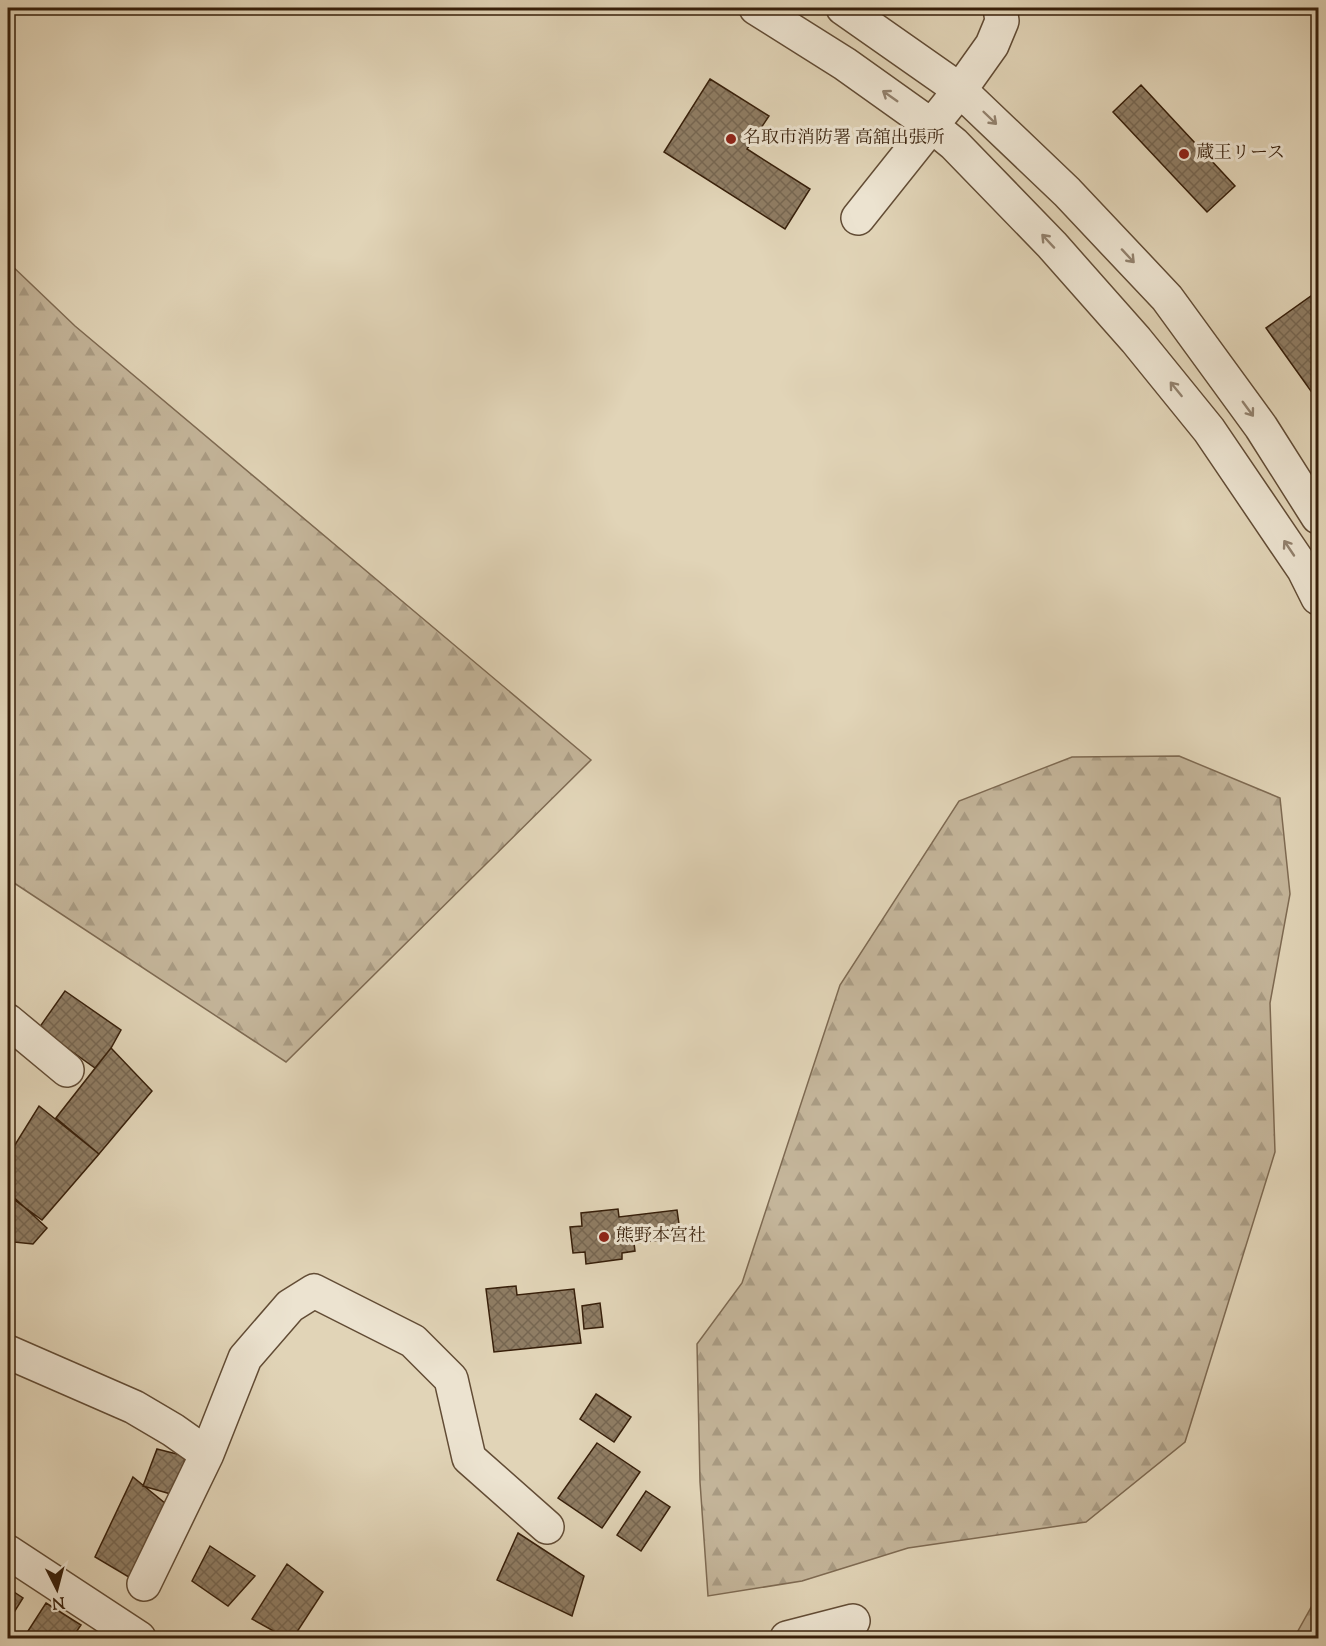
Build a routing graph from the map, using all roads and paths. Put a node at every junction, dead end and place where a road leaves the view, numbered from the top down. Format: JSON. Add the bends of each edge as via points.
{"nodes":[{"id":1,"x":756,"y":8,"type":"edge"},
{"id":2,"x":843,"y":8,"type":"edge"},
{"id":3,"x":1000,"y":8,"type":"edge"},
{"id":4,"x":960,"y":90,"type":"junction"},
{"id":5,"x":932,"y":126,"type":"junction"},
{"id":6,"x":858,"y":218,"type":"dead end"},
{"id":7,"x":1318,"y":517,"type":"edge"},
{"id":8,"x":1318,"y":598,"type":"edge"},
{"id":9,"x":8,"y":1021,"type":"edge"},
{"id":10,"x":67,"y":1070,"type":"dead end"},
{"id":11,"x":8,"y":1352,"type":"edge"},
{"id":12,"x":207,"y":1454,"type":"junction"},
{"id":13,"x":547,"y":1527,"type":"dead end"},
{"id":14,"x":8,"y":1552,"type":"edge"},
{"id":15,"x":144,"y":1584,"type":"dead end"},
{"id":16,"x":853,"y":1621,"type":"dead end"},
{"id":17,"x":105,"y":1629,"type":"edge"},
{"id":18,"x":139,"y":1638,"type":"edge"},
{"id":19,"x":787,"y":1638,"type":"edge"}],
"edges":[{"from":5,"to":1,"type":"street","one_way":true,"via":[[845,64]]},
{"from":2,"to":4,"type":"street"},
{"from":3,"to":4,"type":"street","via":[[1002,21],[992,45]]},
{"from":4,"to":5,"type":"street"},
{"from":4,"to":7,"type":"street","one_way":true,"via":[[1067,192],[1167,298],[1261,427]]},
{"from":5,"to":6,"type":"street"},
{"from":8,"to":5,"type":"street","one_way":true,"via":[[1304,570],[1209,430],[1136,340],[1052,245]]},
{"from":9,"to":10,"type":"street"},
{"from":11,"to":12,"type":"street","via":[[134,1407]]},
{"from":12,"to":13,"type":"street","via":[[245,1358],[290,1306],[314,1291],[413,1341],[451,1379],[469,1458]]},
{"from":12,"to":15,"type":"street"},
{"from":14,"to":17,"type":"street"},
{"from":16,"to":19,"type":"street"},
{"from":17,"to":18,"type":"street"}]}
